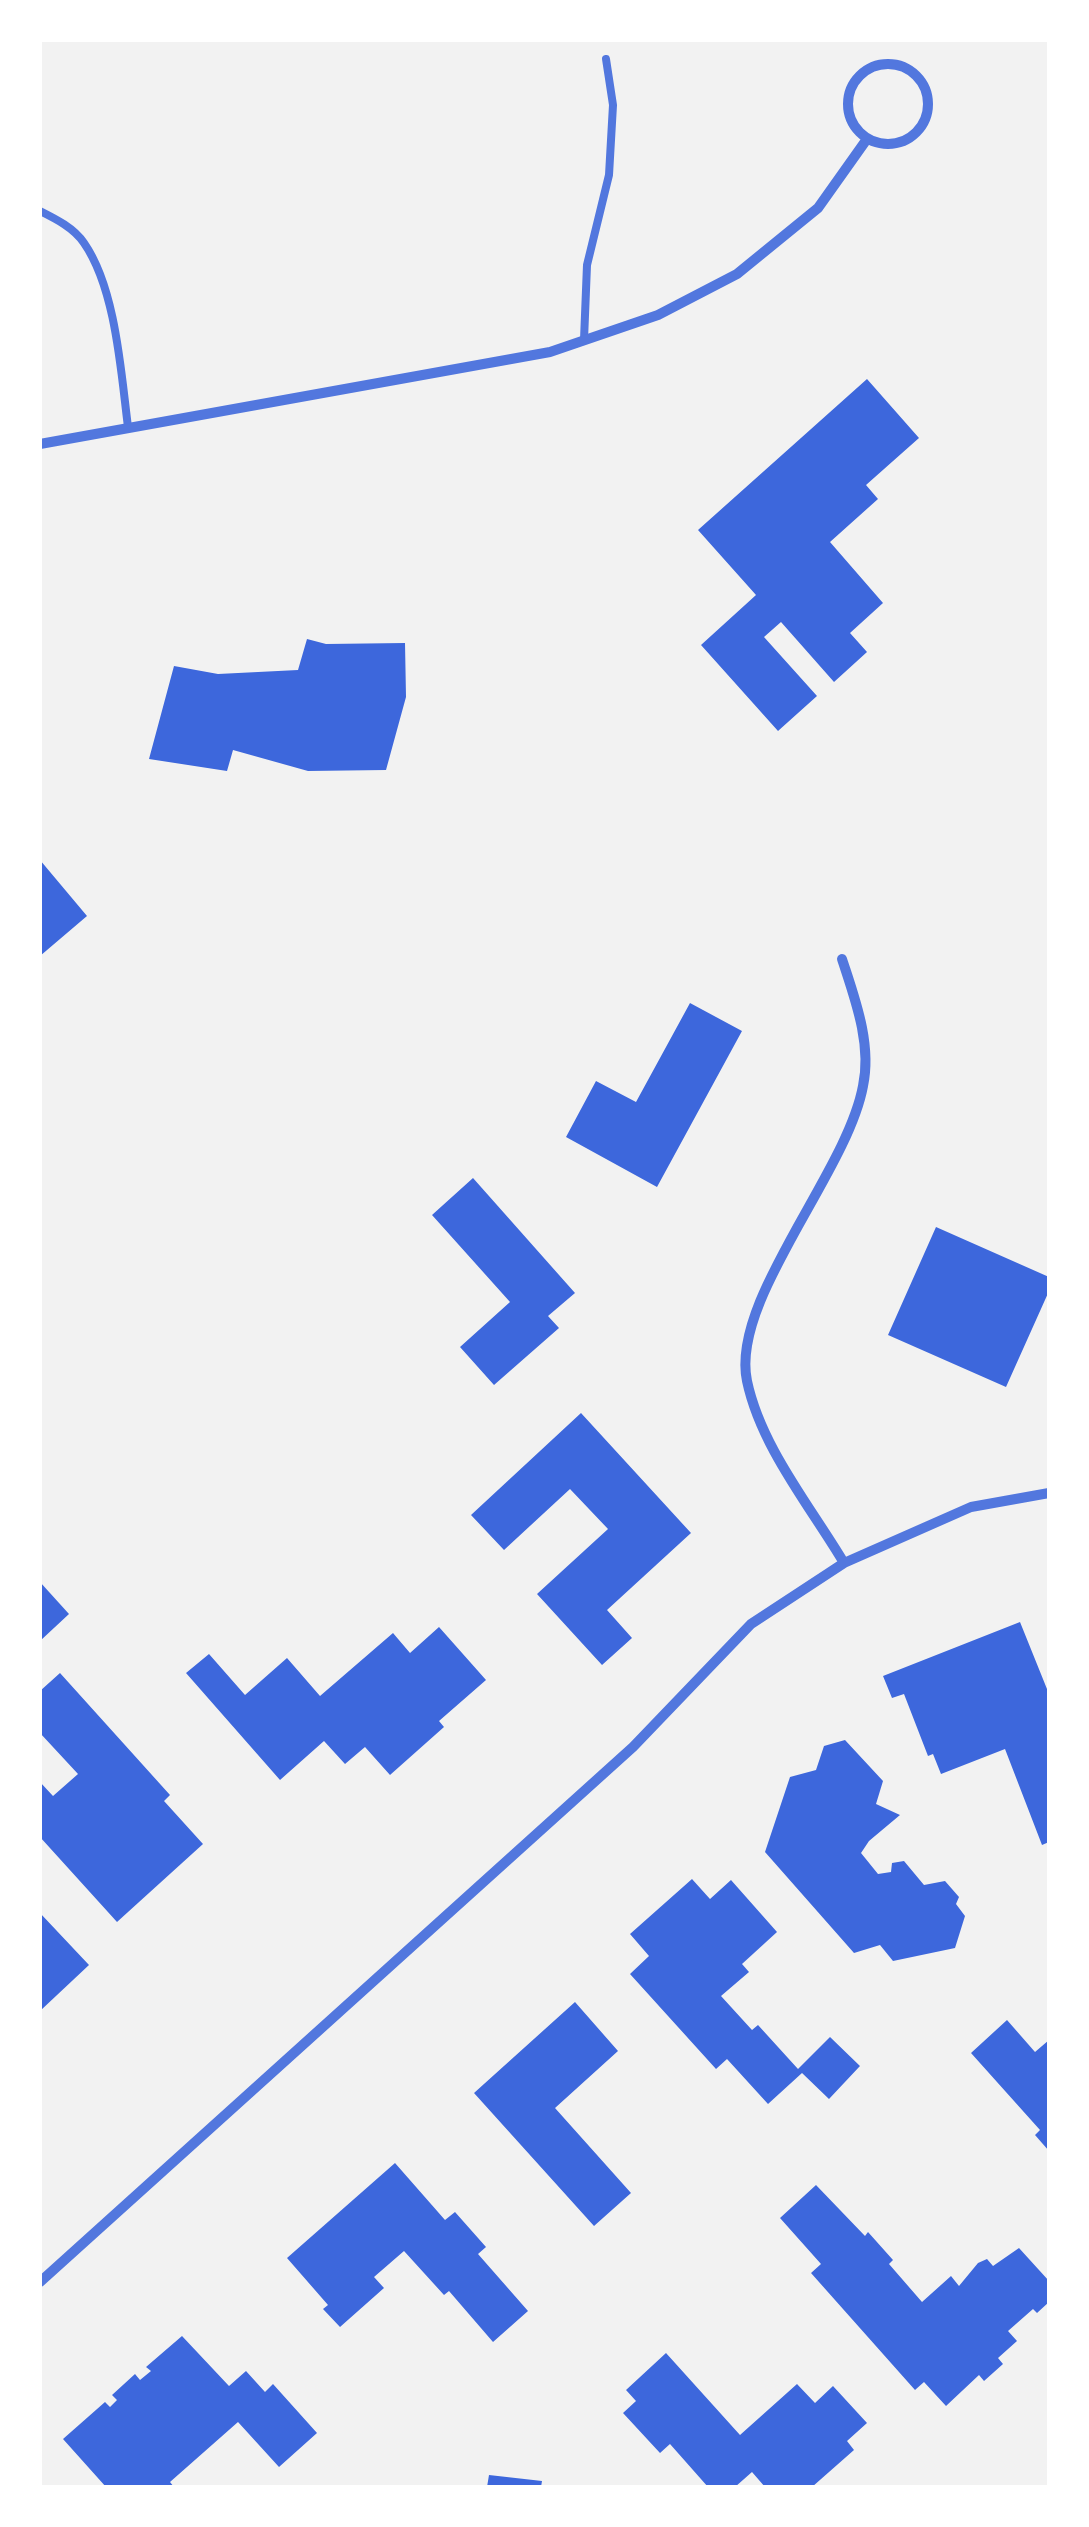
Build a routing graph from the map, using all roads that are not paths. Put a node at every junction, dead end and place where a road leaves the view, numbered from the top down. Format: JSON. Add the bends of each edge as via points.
{"nodes":[{"id":1,"x":606,"y":60,"type":"dead end"},
{"id":2,"x":867,"y":138,"type":"junction"},
{"id":3,"x":40,"y":211,"type":"edge"},
{"id":4,"x":584,"y":340,"type":"junction"},
{"id":5,"x":128,"y":427,"type":"junction"},
{"id":6,"x":40,"y":444,"type":"edge"},
{"id":7,"x":842,"y":959,"type":"dead end"},
{"id":8,"x":1049,"y":1492,"type":"edge"},
{"id":9,"x":844,"y":1563,"type":"junction"},
{"id":10,"x":40,"y":2282,"type":"edge"}],
"edges":[{"from":1,"to":4,"type":"lane","via":[[613,105],[610,176],[587,266]]},
{"from":2,"to":2,"type":"street","via":[[847,107],[854,82],[873,66],[910,70],[927,92],[926,120],[894,144]]},
{"from":2,"to":4,"type":"street","via":[[818,208],[737,274],[658,315]]},
{"from":3,"to":5,"type":"lane","via":[[85,244],[110,308]]},
{"from":4,"to":5,"type":"street","via":[[550,352]]},
{"from":5,"to":6,"type":"street"},
{"from":7,"to":9,"type":"street","via":[[862,1020],[864,1086],[829,1171],[754,1312],[746,1378],[764,1431]]},
{"from":8,"to":9,"type":"street","via":[[971,1506]]},
{"from":9,"to":10,"type":"street","via":[[751,1624],[633,1746]]}]}
